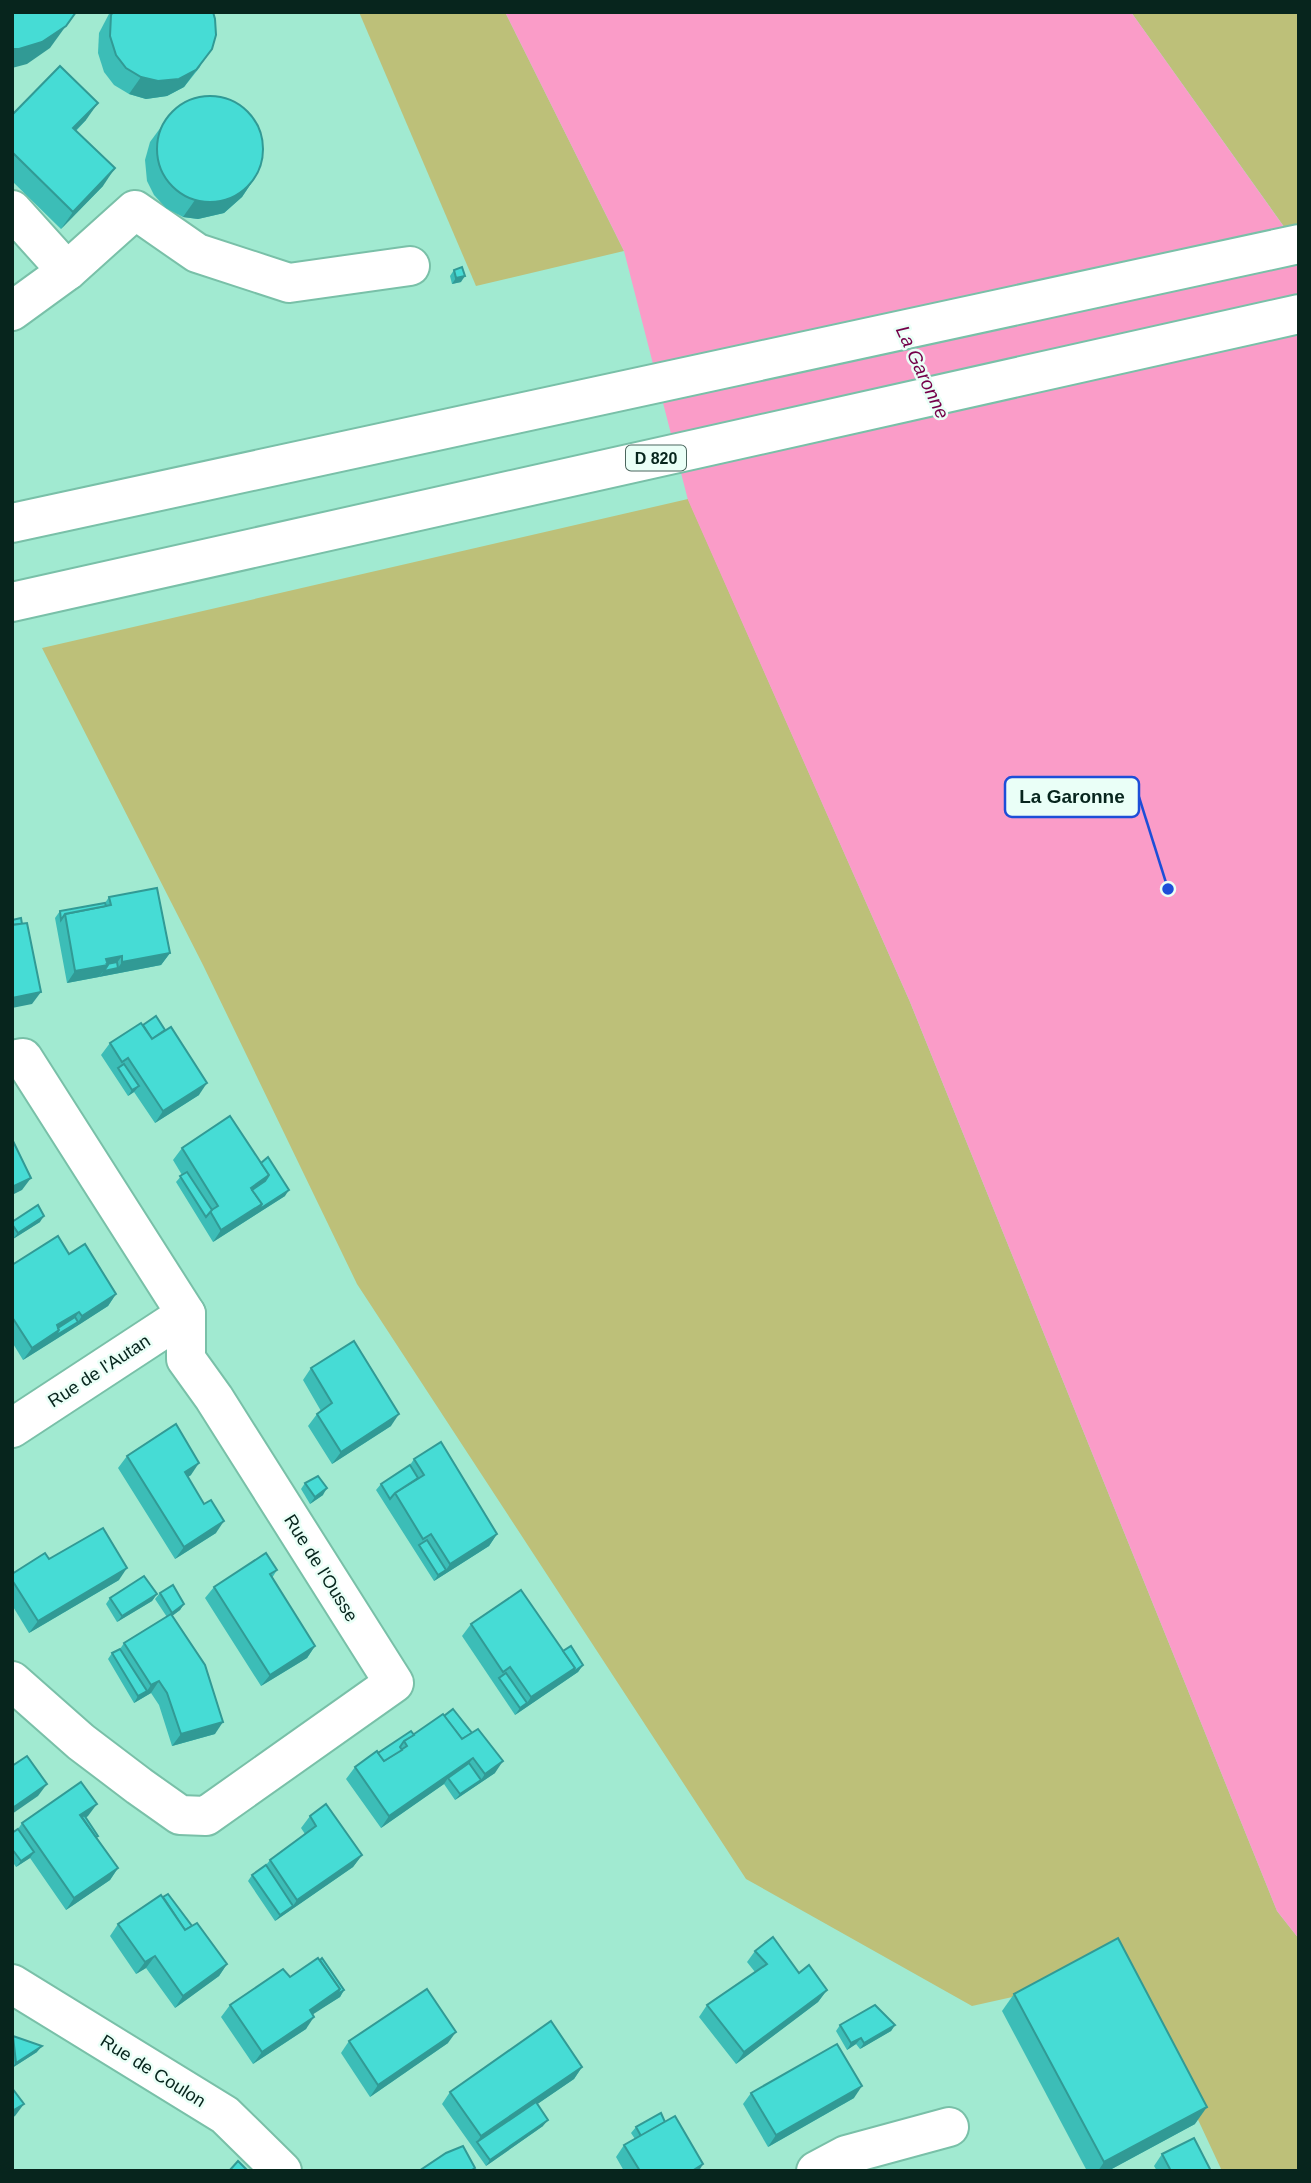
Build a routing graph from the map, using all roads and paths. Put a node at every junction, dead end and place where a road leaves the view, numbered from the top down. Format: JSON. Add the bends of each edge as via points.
{"nodes":[{"id":1,"x":12,"y":210,"type":"edge"},
{"id":2,"x":1299,"y":244,"type":"edge"},
{"id":3,"x":410,"y":266,"type":"dead end"},
{"id":4,"x":67,"y":271,"type":"junction"},
{"id":5,"x":12,"y":311,"type":"edge"},
{"id":6,"x":1299,"y":314,"type":"edge"},
{"id":7,"x":12,"y":523,"type":"edge"},
{"id":8,"x":12,"y":602,"type":"edge"},
{"id":9,"x":12,"y":1060,"type":"edge"},
{"id":10,"x":186,"y":1314,"type":"junction"},
{"id":11,"x":12,"y":1428,"type":"edge"},
{"id":12,"x":12,"y":1681,"type":"edge"},
{"id":13,"x":12,"y":1984,"type":"edge"},
{"id":14,"x":949,"y":2127,"type":"dead end"},
{"id":15,"x":282,"y":2171,"type":"edge"},
{"id":16,"x":816,"y":2171,"type":"edge"}],
"edges":[{"from":1,"to":4,"type":"main road"},
{"from":2,"to":7,"type":"main road"},
{"from":3,"to":4,"type":"main road","via":[[289,283],[197,253],[135,211]]},
{"from":4,"to":5,"type":"main road"},
{"from":6,"to":8,"type":"main road","number":"D 820"},
{"from":9,"to":10,"type":"main road","via":[[23,1058]]},
{"from":10,"to":11,"type":"main road","name":"Rue de l'Autan"},
{"from":10,"to":12,"type":"main road","name":"Rue de l'Ousse","via":[[186,1359],[394,1683],[205,1816],[180,1815]]},
{"from":13,"to":15,"type":"main road","name":"Rue de Coulon","via":[[225,2115]]},
{"from":14,"to":16,"type":"main road","via":[[846,2155]]}]}
